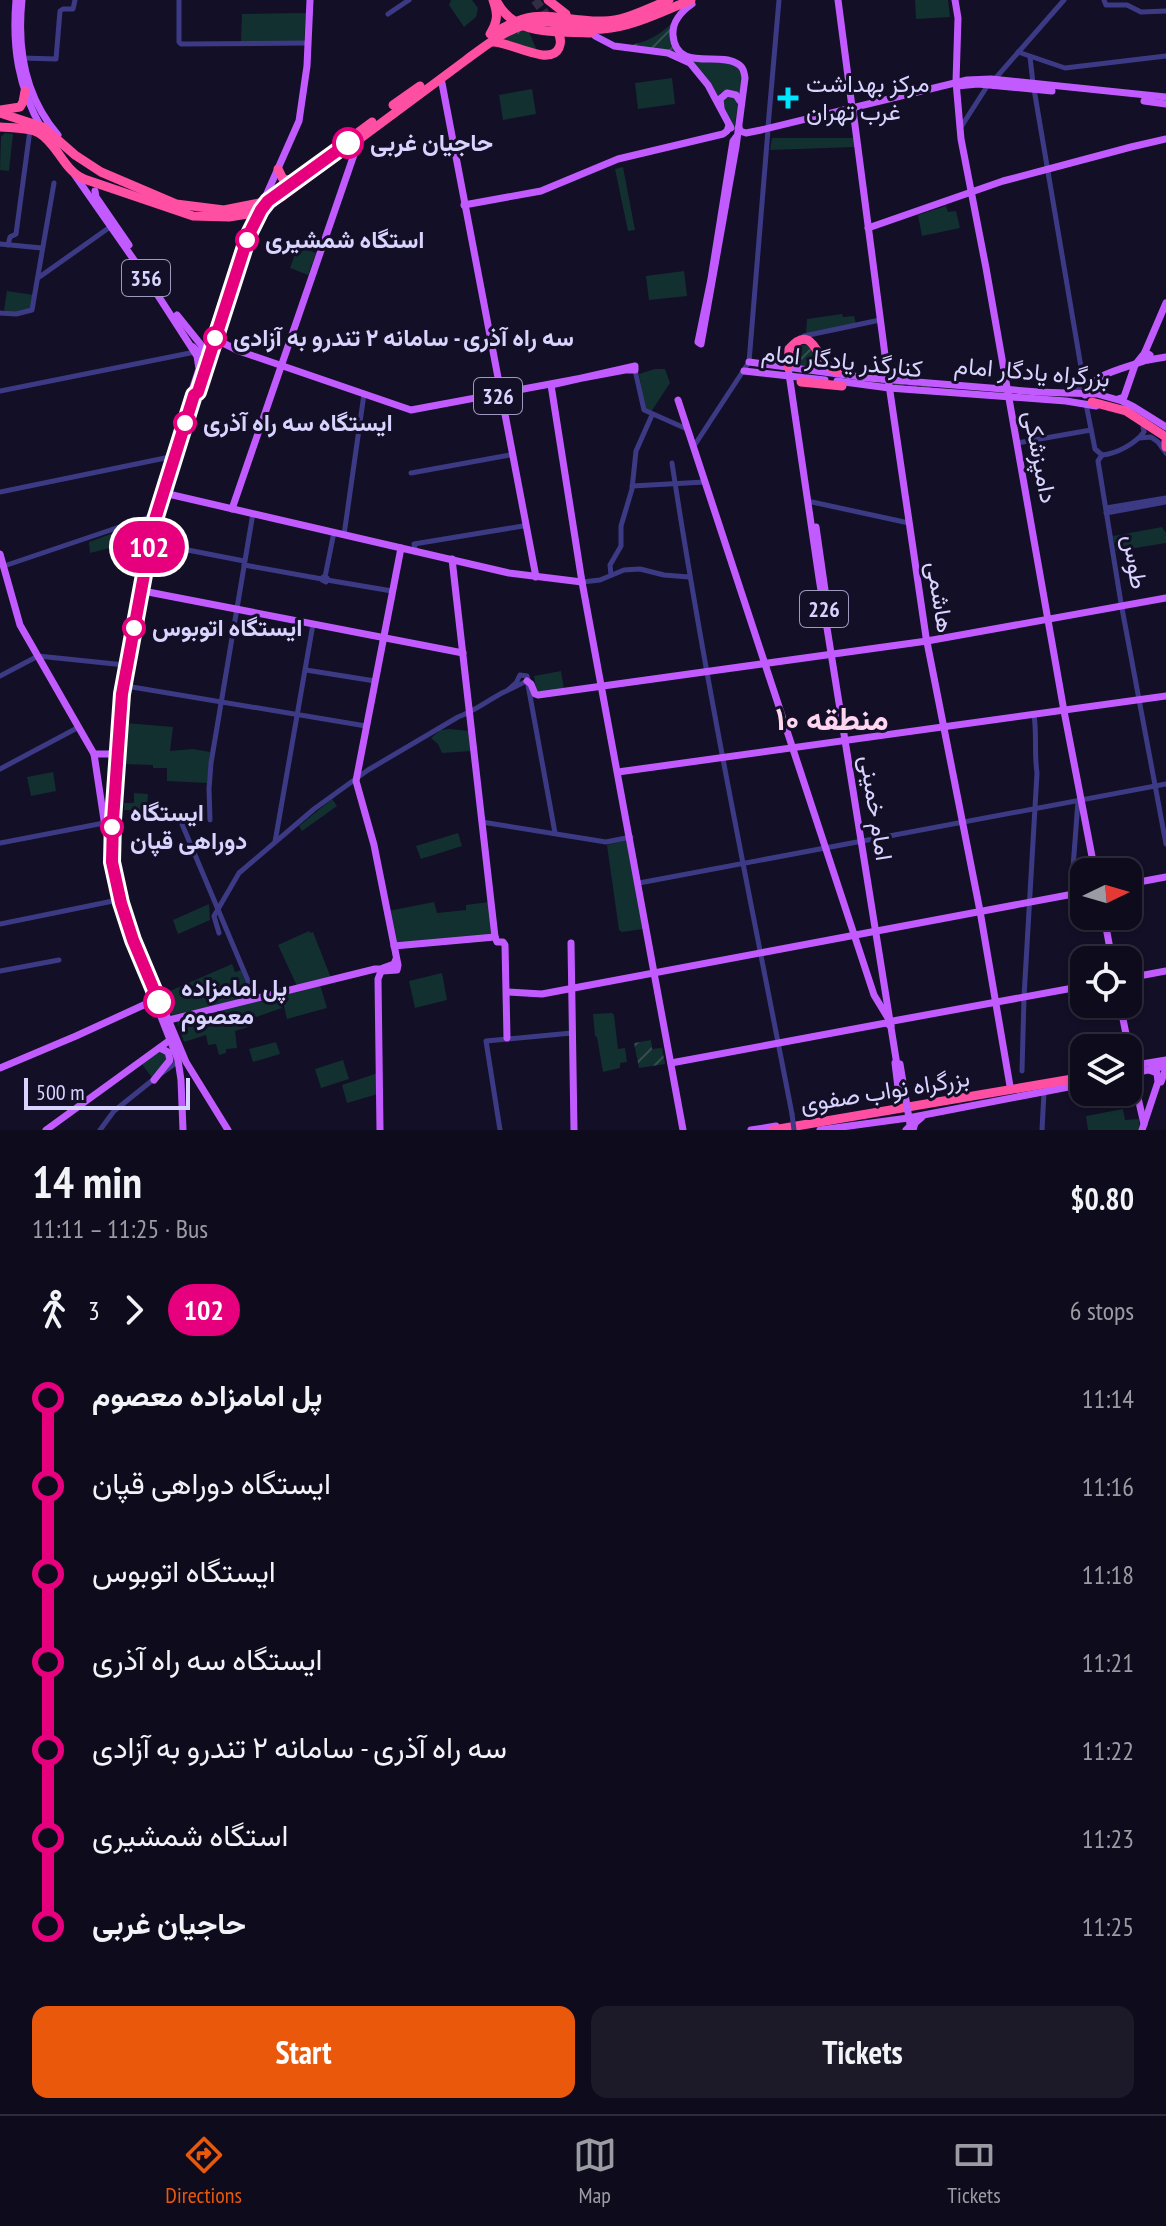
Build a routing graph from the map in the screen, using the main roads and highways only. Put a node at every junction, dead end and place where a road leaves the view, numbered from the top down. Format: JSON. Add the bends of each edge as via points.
{"nodes":[{"id":1,"x":19,"y":0,"type":"edge"},
{"id":2,"x":309,"y":0,"type":"edge"},
{"id":3,"x":495,"y":0,"type":"edge"},
{"id":4,"x":548,"y":0,"type":"edge"},
{"id":5,"x":669,"y":0,"type":"edge"},
{"id":6,"x":838,"y":0,"type":"edge"},
{"id":7,"x":955,"y":0,"type":"edge"},
{"id":8,"x":691,"y":2,"type":"edge"},
{"id":9,"x":663,"y":11,"type":"junction"},
{"id":10,"x":585,"y":20,"type":"junction"},
{"id":11,"x":556,"y":30,"type":"dead end"},
{"id":12,"x":593,"y":35,"type":"junction"},
{"id":13,"x":489,"y":40,"type":"junction"},
{"id":14,"x":956,"y":72,"type":"junction"},
{"id":15,"x":441,"y":78,"type":"junction"},
{"id":16,"x":966,"y":82,"type":"junction"},
{"id":17,"x":981,"y":83,"type":"junction"},
{"id":18,"x":1034,"y":87,"type":"junction"},
{"id":19,"x":436,"y":88,"type":"junction"},
{"id":20,"x":956,"y":88,"type":"junction"},
{"id":21,"x":29,"y":93,"type":"junction"},
{"id":22,"x":1166,"y":100,"type":"edge"},
{"id":23,"x":741,"y":104,"type":"junction"},
{"id":24,"x":852,"y":109,"type":"junction"},
{"id":25,"x":0,"y":111,"type":"edge"},
{"id":26,"x":724,"y":115,"type":"junction"},
{"id":27,"x":739,"y":121,"type":"junction"},
{"id":28,"x":38,"y":124,"type":"junction"},
{"id":29,"x":729,"y":125,"type":"junction"},
{"id":30,"x":1,"y":129,"type":"edge"},
{"id":31,"x":768,"y":129,"type":"junction"},
{"id":32,"x":736,"y":137,"type":"junction"},
{"id":33,"x":720,"y":139,"type":"junction"},
{"id":34,"x":1166,"y":139,"type":"edge"},
{"id":35,"x":732,"y":147,"type":"junction"},
{"id":36,"x":285,"y":150,"type":"junction"},
{"id":37,"x":350,"y":153,"type":"junction"},
{"id":38,"x":78,"y":157,"type":"junction"},
{"id":39,"x":455,"y":160,"type":"junction"},
{"id":40,"x":278,"y":169,"type":"junction"},
{"id":41,"x":73,"y":173,"type":"junction"},
{"id":42,"x":292,"y":181,"type":"junction"},
{"id":43,"x":104,"y":184,"type":"junction"},
{"id":44,"x":95,"y":191,"type":"junction"},
{"id":45,"x":971,"y":192,"type":"junction"},
{"id":46,"x":93,"y":202,"type":"junction"},
{"id":47,"x":176,"y":204,"type":"junction"},
{"id":48,"x":468,"y":205,"type":"junction"},
{"id":49,"x":262,"y":206,"type":"junction"},
{"id":50,"x":245,"y":207,"type":"junction"},
{"id":51,"x":183,"y":214,"type":"junction"},
{"id":52,"x":868,"y":228,"type":"junction"},
{"id":53,"x":715,"y":256,"type":"junction"},
{"id":54,"x":1166,"y":303,"type":"edge"},
{"id":55,"x":488,"y":331,"type":"junction"},
{"id":56,"x":700,"y":343,"type":"dead end"},
{"id":57,"x":220,"y":344,"type":"junction"},
{"id":58,"x":194,"y":346,"type":"junction"},
{"id":59,"x":1166,"y":355,"type":"edge"},
{"id":60,"x":1146,"y":356,"type":"junction"},
{"id":61,"x":749,"y":362,"type":"road end"},
{"id":62,"x":284,"y":363,"type":"junction"},
{"id":63,"x":202,"y":367,"type":"junction"},
{"id":64,"x":635,"y":368,"type":"road end"},
{"id":65,"x":1132,"y":368,"type":"junction"},
{"id":66,"x":744,"y":371,"type":"road end"},
{"id":67,"x":789,"y":372,"type":"junction"},
{"id":68,"x":837,"y":372,"type":"dead end"},
{"id":69,"x":777,"y":375,"type":"junction"},
{"id":70,"x":888,"y":380,"type":"junction"},
{"id":71,"x":801,"y":382,"type":"junction"},
{"id":72,"x":551,"y":385,"type":"junction"},
{"id":73,"x":844,"y":385,"type":"joint"},
{"id":74,"x":195,"y":391,"type":"junction"},
{"id":75,"x":1075,"y":393,"type":"junction"},
{"id":76,"x":500,"y":394,"type":"junction"},
{"id":77,"x":1009,"y":394,"type":"junction"},
{"id":78,"x":1089,"y":395,"type":"junction"},
{"id":79,"x":1118,"y":399,"type":"junction"},
{"id":80,"x":678,"y":400,"type":"dead end"},
{"id":81,"x":1076,"y":403,"type":"junction"},
{"id":82,"x":1166,"y":434,"type":"edge"},
{"id":83,"x":803,"y":453,"type":"junction"},
{"id":84,"x":164,"y":493,"type":"junction"},
{"id":85,"x":232,"y":509,"type":"junction"},
{"id":86,"x":401,"y":548,"type":"junction"},
{"id":87,"x":0,"y":554,"type":"edge"},
{"id":88,"x":452,"y":559,"type":"junction"},
{"id":89,"x":535,"y":577,"type":"junction"},
{"id":90,"x":582,"y":582,"type":"junction"},
{"id":91,"x":143,"y":591,"type":"junction"},
{"id":92,"x":1166,"y":598,"type":"edge"},
{"id":93,"x":1049,"y":619,"type":"junction"},
{"id":94,"x":383,"y":638,"type":"junction"},
{"id":95,"x":927,"y":641,"type":"junction"},
{"id":96,"x":831,"y":644,"type":"junction"},
{"id":97,"x":463,"y":653,"type":"junction"},
{"id":98,"x":833,"y":654,"type":"junction"},
{"id":99,"x":764,"y":663,"type":"junction"},
{"id":100,"x":522,"y":683,"type":"road end"},
{"id":101,"x":601,"y":686,"type":"junction"},
{"id":102,"x":1166,"y":696,"type":"edge"},
{"id":103,"x":532,"y":702,"type":"road end"},
{"id":104,"x":1064,"y":711,"type":"junction"},
{"id":105,"x":944,"y":727,"type":"junction"},
{"id":106,"x":78,"y":728,"type":"junction"},
{"id":107,"x":846,"y":740,"type":"junction"},
{"id":108,"x":792,"y":748,"type":"junction"},
{"id":109,"x":114,"y":754,"type":"junction"},
{"id":110,"x":95,"y":757,"type":"junction"},
{"id":111,"x":618,"y":772,"type":"junction"},
{"id":112,"x":103,"y":823,"type":"junction"},
{"id":113,"x":111,"y":843,"type":"junction"},
{"id":114,"x":108,"y":856,"type":"junction"},
{"id":115,"x":1092,"y":858,"type":"edge"},
{"id":116,"x":1166,"y":877,"type":"edge"},
{"id":117,"x":1142,"y":881,"type":"edge"},
{"id":118,"x":1070,"y":894,"type":"edge"},
{"id":119,"x":980,"y":911,"type":"junction"},
{"id":120,"x":877,"y":930,"type":"junction"},
{"id":121,"x":493,"y":933,"type":"junction"},
{"id":122,"x":854,"y":935,"type":"junction"},
{"id":123,"x":571,"y":943,"type":"dead end"},
{"id":124,"x":394,"y":946,"type":"junction"},
{"id":125,"x":383,"y":971,"type":"junction"},
{"id":126,"x":1166,"y":971,"type":"edge"},
{"id":127,"x":654,"y":972,"type":"junction"},
{"id":128,"x":1142,"y":975,"type":"edge"},
{"id":129,"x":572,"y":987,"type":"junction"},
{"id":130,"x":1070,"y":989,"type":"edge"},
{"id":131,"x":507,"y":992,"type":"junction"},
{"id":132,"x":157,"y":998,"type":"junction"},
{"id":133,"x":996,"y":1002,"type":"junction"},
{"id":134,"x":169,"y":1020,"type":"junction"},
{"id":135,"x":890,"y":1022,"type":"junction"},
{"id":136,"x":507,"y":1038,"type":"road end"},
{"id":137,"x":170,"y":1040,"type":"junction"},
{"id":138,"x":160,"y":1048,"type":"junction"},
{"id":139,"x":896,"y":1050,"type":"junction"},
{"id":140,"x":181,"y":1059,"type":"junction"},
{"id":141,"x":1164,"y":1062,"type":"edge"},
{"id":142,"x":671,"y":1063,"type":"junction"},
{"id":143,"x":1142,"y":1064,"type":"edge"},
{"id":144,"x":0,"y":1068,"type":"edge"},
{"id":145,"x":1149,"y":1070,"type":"junction"},
{"id":146,"x":192,"y":1072,"type":"junction"},
{"id":147,"x":1142,"y":1072,"type":"edge"},
{"id":148,"x":1070,"y":1076,"type":"edge"},
{"id":149,"x":154,"y":1080,"type":"road end"},
{"id":150,"x":181,"y":1080,"type":"junction"},
{"id":151,"x":1070,"y":1080,"type":"edge"},
{"id":152,"x":1070,"y":1084,"type":"edge"},
{"id":153,"x":997,"y":1093,"type":"junction"},
{"id":154,"x":904,"y":1095,"type":"junction"},
{"id":155,"x":962,"y":1100,"type":"junction"},
{"id":156,"x":920,"y":1102,"type":"junction"},
{"id":157,"x":1139,"y":1106,"type":"edge"},
{"id":158,"x":895,"y":1107,"type":"junction"},
{"id":159,"x":947,"y":1109,"type":"junction"},
{"id":160,"x":927,"y":1114,"type":"junction"},
{"id":161,"x":895,"y":1120,"type":"junction"},
{"id":162,"x":1143,"y":1129,"type":"edge"},
{"id":163,"x":46,"y":1130,"type":"edge"},
{"id":164,"x":183,"y":1130,"type":"edge"},
{"id":165,"x":228,"y":1130,"type":"edge"},
{"id":166,"x":382,"y":1130,"type":"edge"},
{"id":167,"x":574,"y":1130,"type":"edge"},
{"id":168,"x":683,"y":1130,"type":"edge"},
{"id":169,"x":751,"y":1130,"type":"edge"},
{"id":170,"x":773,"y":1130,"type":"edge"},
{"id":171,"x":796,"y":1130,"type":"edge"},
{"id":172,"x":820,"y":1130,"type":"edge"},
{"id":173,"x":908,"y":1130,"type":"edge"}],
"edges":[{"from":1,"to":21,"type":"main road"},
{"from":1,"to":21,"type":"main road","via":[[14,44]]},
{"from":2,"to":36,"type":"main road","via":[[303,92]]},
{"from":3,"to":12,"type":"highway","bridge":true,"via":[[520,25]]},
{"from":3,"to":13,"type":"highway","via":[[497,20]]},
{"from":4,"to":10,"type":"highway"},
{"from":5,"to":10,"type":"highway","via":[[614,20]]},
{"from":6,"to":24,"type":"main road","name":"هاشمی"},
{"from":7,"to":14,"type":"main road"},
{"from":8,"to":9,"type":"highway"},
{"from":8,"to":23,"type":"main road","via":[[674,25],[676,46],[692,58],[740,65],[745,78]]},
{"from":9,"to":12,"type":"highway","via":[[624,30]]},
{"from":9,"to":13,"type":"highway","via":[[596,29],[533,23]]},
{"from":10,"to":13,"type":"highway","via":[[537,16],[509,24]]},
{"from":11,"to":13,"type":"highway","via":[[561,43],[552,55]]},
{"from":12,"to":26,"type":"main road","via":[[614,46],[682,58],[702,76]]},
{"from":13,"to":15,"type":"highway"},
{"from":13,"to":42,"type":"highway"},
{"from":14,"to":16,"type":"main road"},
{"from":14,"to":20,"type":"main road"},
{"from":15,"to":19,"type":"highway"},
{"from":15,"to":39,"type":"main road","number":"326"},
{"from":16,"to":17,"type":"main road"},
{"from":16,"to":20,"type":"main road"},
{"from":17,"to":18,"type":"main road"},
{"from":17,"to":18,"type":"main road"},
{"from":18,"to":22,"type":"main road"},
{"from":19,"to":37,"type":"highway","via":[[359,139]]},
{"from":19,"to":39,"type":"main road","number":"326"},
{"from":20,"to":24,"type":"main road"},
{"from":20,"to":45,"type":"main road"},
{"from":21,"to":25,"type":"highway","via":[[20,107]]},
{"from":21,"to":28,"type":"main road"},
{"from":21,"to":28,"type":"main road"},
{"from":23,"to":26,"type":"main road","via":[[734,93],[723,95]]},
{"from":23,"to":27,"type":"main road"},
{"from":24,"to":31,"type":"main road"},
{"from":24,"to":52,"type":"main road","name":"هاشمی"},
{"from":25,"to":28,"type":"highway"},
{"from":26,"to":29,"type":"main road"},
{"from":27,"to":31,"type":"main road","via":[[744,133]]},
{"from":27,"to":32,"type":"main road"},
{"from":28,"to":30,"type":"highway"},
{"from":28,"to":38,"type":"highway"},
{"from":28,"to":41,"type":"highway","via":[[40,134]]},
{"from":29,"to":32,"type":"main road"},
{"from":29,"to":33,"type":"main road"},
{"from":31,"to":32,"type":"main road"},
{"from":32,"to":35,"type":"main road"},
{"from":32,"to":53,"type":"main road"},
{"from":33,"to":35,"type":"main road"},
{"from":33,"to":48,"type":"main road","via":[[618,159],[541,191]]},
{"from":34,"to":45,"type":"main road"},
{"from":35,"to":53,"type":"main road"},
{"from":36,"to":40,"type":"main road"},
{"from":36,"to":50,"type":"main road","via":[[267,189]]},
{"from":37,"to":49,"type":"highway"},
{"from":37,"to":62,"type":"main road"},
{"from":38,"to":41,"type":"highway","via":[[66,155]]},
{"from":38,"to":47,"type":"highway","via":[[108,176]]},
{"from":39,"to":48,"type":"main road","number":"326"},
{"from":40,"to":42,"type":"highway","via":[[283,179]]},
{"from":40,"to":49,"type":"main road"},
{"from":41,"to":43,"type":"highway"},
{"from":41,"to":46,"type":"main road","number":"356"},
{"from":42,"to":49,"type":"highway"},
{"from":43,"to":44,"type":"main road"},
{"from":43,"to":51,"type":"highway"},
{"from":44,"to":46,"type":"main road","via":[[89,191]]},
{"from":44,"to":58,"type":"main road","number":"356"},
{"from":45,"to":52,"type":"main road"},
{"from":45,"to":77,"type":"main road"},
{"from":46,"to":58,"type":"main road","number":"356"},
{"from":47,"to":50,"type":"highway"},
{"from":47,"to":51,"type":"highway","via":[[189,210]]},
{"from":48,"to":55,"type":"main road","number":"326"},
{"from":48,"to":55,"type":"main road","number":"326"},
{"from":49,"to":50,"type":"highway"},
{"from":49,"to":51,"type":"highway","via":[[222,216]]},
{"from":49,"to":57,"type":"main road","via":[[249,234]]},
{"from":52,"to":70,"type":"main road","name":"هاشمی"},
{"from":53,"to":56,"type":"main road"},
{"from":54,"to":60,"type":"main road"},
{"from":55,"to":76,"type":"main road","number":"326"},
{"from":57,"to":62,"type":"main road"},
{"from":57,"to":62,"type":"main road"},
{"from":57,"to":63,"type":"main road"},
{"from":58,"to":63,"type":"main road","number":"356"},
{"from":59,"to":60,"type":"main road"},
{"from":60,"to":65,"type":"main road"},
{"from":61,"to":67,"type":"main road","name":"کنارگذر یادگار امام"},
{"from":62,"to":76,"type":"main road","via":[[409,409]]},
{"from":62,"to":85,"type":"main road"},
{"from":63,"to":74,"type":"main road"},
{"from":64,"to":72,"type":"main road"},
{"from":65,"to":78,"type":"main road","via":[[1099,378]]},
{"from":65,"to":79,"type":"main road","via":[[1124,397]]},
{"from":66,"to":69,"type":"main road","name":"کنارگذر یادگار امام"},
{"from":67,"to":68,"type":"highway","via":[[789,349],[806,340]]},
{"from":67,"to":69,"type":"main road","name":"کنارگذر یادگار امام"},
{"from":67,"to":70,"type":"main road","name":"کنارگذر یادگار امام"},
{"from":67,"to":71,"type":"main road","name":"امام خمینی","number":"226"},
{"from":67,"to":71,"type":"main road","name":"کنارگذر یادگار امام"},
{"from":69,"to":71,"type":"main road"},
{"from":70,"to":73,"type":"main road","name":"کنارگذر یادگار امام"},
{"from":70,"to":77,"type":"main road","name":"کنارگذر یادگار امام"},
{"from":70,"to":95,"type":"main road","name":"هاشمی"},
{"from":71,"to":73,"type":"highway"},
{"from":71,"to":83,"type":"main road","name":"امام خمینی","number":"226","via":[[796,391]]},
{"from":72,"to":76,"type":"main road"},
{"from":72,"to":90,"type":"main road"},
{"from":74,"to":84,"type":"main road"},
{"from":74,"to":109,"type":"main road","via":[[152,516]]},
{"from":75,"to":77,"type":"main road","name":"بزرگراه یادگار امام"},
{"from":75,"to":78,"type":"main road","name":"بزرگراه یادگار امام"},
{"from":75,"to":81,"type":"main road","via":[[1080,398]]},
{"from":76,"to":89,"type":"main road","number":"326"},
{"from":77,"to":81,"type":"main road","name":"کنارگذر یادگار امام"},
{"from":77,"to":93,"type":"main road","name":"دامپزشکی"},
{"from":78,"to":79,"type":"main road","name":"بزرگراه یادگار امام"},
{"from":78,"to":81,"type":"main road","name":"کنارگذر یادگار امام"},
{"from":78,"to":82,"type":"highway","name":"بزرگراه یادگار امام"},
{"from":78,"to":82,"type":"main road","name":"کنارگذر یادگار امام"},
{"from":79,"to":82,"type":"main road","name":"بزرگراه یادگار امام","via":[[1139,409]]},
{"from":80,"to":99,"type":"main road"},
{"from":83,"to":96,"type":"main road","name":"امام خمینی","number":"226"},
{"from":83,"to":96,"type":"main road","name":"امام خمینی","number":"226"},
{"from":84,"to":85,"type":"main road"},
{"from":84,"to":91,"type":"main road"},
{"from":85,"to":86,"type":"main road"},
{"from":86,"to":88,"type":"main road"},
{"from":86,"to":94,"type":"main road"},
{"from":87,"to":106,"type":"main road","via":[[20,625]]},
{"from":88,"to":89,"type":"main road"},
{"from":88,"to":97,"type":"main road"},
{"from":89,"to":90,"type":"main road"},
{"from":90,"to":101,"type":"main road"},
{"from":91,"to":94,"type":"main road"},
{"from":91,"to":113,"type":"main road","via":[[121,723]]},
{"from":92,"to":93,"type":"main road"},
{"from":93,"to":95,"type":"main road"},
{"from":93,"to":104,"type":"main road","name":"دامپزشکی"},
{"from":94,"to":97,"type":"main road"},
{"from":94,"to":124,"type":"main road","via":[[356,778]]},
{"from":95,"to":98,"type":"main road"},
{"from":95,"to":105,"type":"main road","name":"هاشمی"},
{"from":96,"to":98,"type":"main road","name":"امام خمینی","number":"226"},
{"from":97,"to":121,"type":"main road"},
{"from":98,"to":99,"type":"main road"},
{"from":98,"to":107,"type":"main road","name":"امام خمینی","number":"226"},
{"from":99,"to":101,"type":"main road"},
{"from":99,"to":108,"type":"main road"},
{"from":100,"to":101,"type":"main road","via":[[530,682],[537,695]]},
{"from":101,"to":103,"type":"main road","via":[[535,697]]},
{"from":101,"to":111,"type":"main road"},
{"from":102,"to":104,"type":"main road"},
{"from":104,"to":105,"type":"main road"},
{"from":104,"to":115,"type":"main road","name":"دامپزشکی"},
{"from":105,"to":107,"type":"main road"},
{"from":105,"to":119,"type":"main road","name":"هاشمی"},
{"from":106,"to":110,"type":"main road"},
{"from":106,"to":112,"type":"main road","via":[[91,756]]},
{"from":107,"to":108,"type":"main road"},
{"from":107,"to":120,"type":"main road","name":"امام خمینی","number":"226"},
{"from":108,"to":111,"type":"main road"},
{"from":108,"to":122,"type":"main road"},
{"from":109,"to":110,"type":"main road"},
{"from":109,"to":113,"type":"main road"},
{"from":110,"to":112,"type":"main road"},
{"from":111,"to":127,"type":"main road"},
{"from":112,"to":113,"type":"main road"},
{"from":112,"to":114,"type":"main road"},
{"from":113,"to":114,"type":"main road"},
{"from":113,"to":132,"type":"main road","via":[[126,913]]},
{"from":114,"to":132,"type":"main road","via":[[129,939]]},
{"from":116,"to":117,"type":"main road"},
{"from":118,"to":119,"type":"main road"},
{"from":119,"to":120,"type":"main road"},
{"from":119,"to":133,"type":"main road","name":"هاشمی"},
{"from":120,"to":122,"type":"main road"},
{"from":120,"to":135,"type":"main road","name":"امام خمینی","number":"226"},
{"from":121,"to":124,"type":"main road"},
{"from":121,"to":131,"type":"main road","via":[[505,944]]},
{"from":122,"to":127,"type":"main road"},
{"from":122,"to":135,"type":"main road","via":[[875,997]]},
{"from":123,"to":129,"type":"main road"},
{"from":124,"to":125,"type":"main road","via":[[394,964]]},
{"from":125,"to":134,"type":"main road"},
{"from":125,"to":166,"type":"main road","via":[[378,976]]},
{"from":126,"to":128,"type":"main road"},
{"from":127,"to":129,"type":"main road"},
{"from":127,"to":142,"type":"main road"},
{"from":129,"to":131,"type":"main road","via":[[538,994]]},
{"from":129,"to":167,"type":"main road"},
{"from":130,"to":133,"type":"main road"},
{"from":131,"to":136,"type":"main road"},
{"from":132,"to":134,"type":"main road"},
{"from":132,"to":137,"type":"main road"},
{"from":132,"to":144,"type":"main road"},
{"from":133,"to":135,"type":"main road"},
{"from":133,"to":153,"type":"main road","name":"هاشمی"},
{"from":134,"to":140,"type":"main road"},
{"from":135,"to":139,"type":"main road","name":"امام خمینی","number":"226"},
{"from":135,"to":142,"type":"main road"},
{"from":137,"to":138,"type":"main road"},
{"from":137,"to":140,"type":"main road"},
{"from":138,"to":149,"type":"main road","via":[[170,1060]]},
{"from":138,"to":163,"type":"main road"},
{"from":139,"to":154,"type":"main road"},
{"from":139,"to":173,"type":"main road","name":"امام خمینی","number":"226","bridge":true},
{"from":140,"to":146,"type":"main road"},
{"from":140,"to":150,"type":"main road"},
{"from":141,"to":143,"type":"main road"},
{"from":141,"to":145,"type":"main road"},
{"from":141,"to":162,"type":"main road"},
{"from":142,"to":168,"type":"main road"},
{"from":145,"to":147,"type":"main road"},
{"from":145,"to":162,"type":"main road","via":[[1157,1073],[1158,1082]]},
{"from":146,"to":150,"type":"main road"},
{"from":146,"to":165,"type":"main road"},
{"from":148,"to":153,"type":"main road"},
{"from":150,"to":164,"type":"main road"},
{"from":151,"to":153,"type":"highway"},
{"from":152,"to":153,"type":"main road","via":[[1024,1095]]},
{"from":153,"to":155,"type":"highway","name":"بزرگراه نواب صفوی"},
{"from":153,"to":155,"type":"highway","name":"بزرگراه نواب صفوی"},
{"from":153,"to":159,"type":"main road"},
{"from":154,"to":156,"type":"main road"},
{"from":154,"to":158,"type":"main road"},
{"from":155,"to":156,"type":"main road"},
{"from":155,"to":159,"type":"highway"},
{"from":155,"to":170,"type":"highway","name":"بزرگراه نواب صفوی"},
{"from":155,"to":171,"type":"highway","name":"بزرگراه نواب صفوی"},
{"from":156,"to":158,"type":"main road"},
{"from":157,"to":162,"type":"main road"},
{"from":158,"to":169,"type":"main road"},
{"from":159,"to":160,"type":"main road"},
{"from":160,"to":161,"type":"main road"},
{"from":160,"to":173,"type":"main road"},
{"from":161,"to":172,"type":"main road"},
{"from":161,"to":173,"type":"main road"}]}
